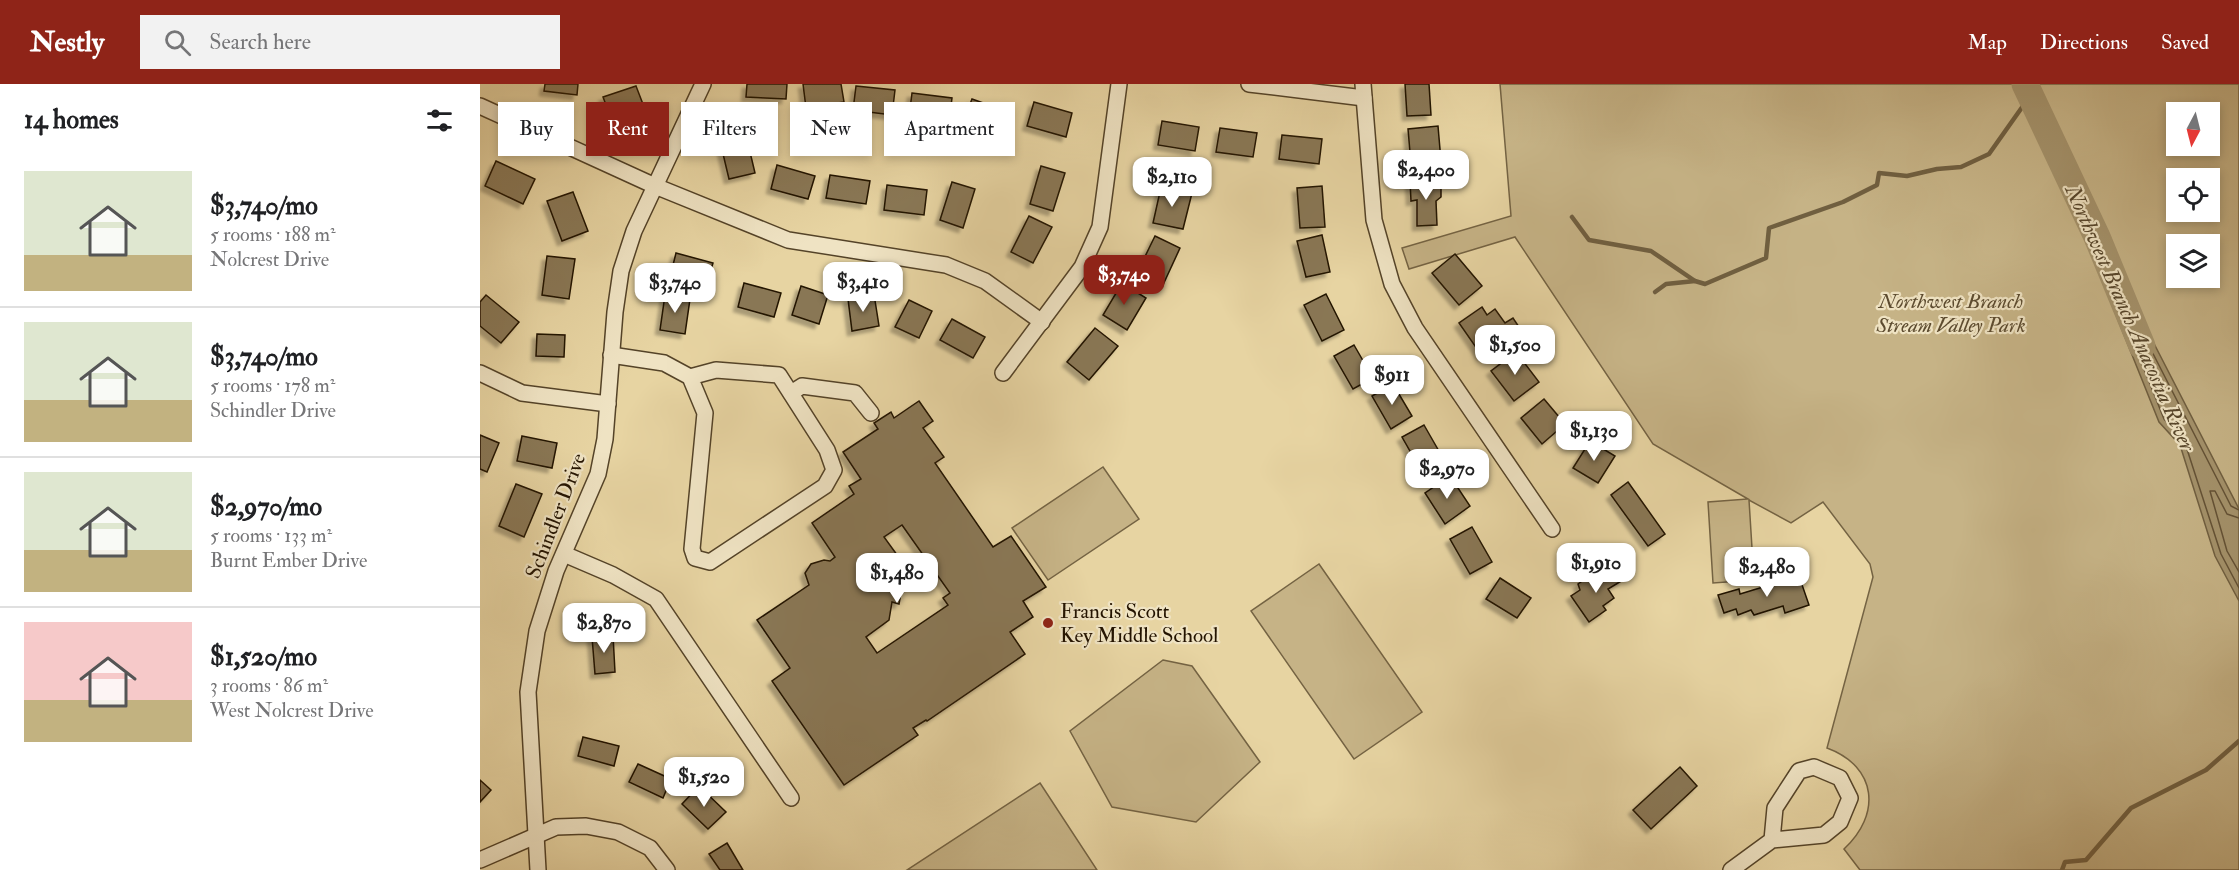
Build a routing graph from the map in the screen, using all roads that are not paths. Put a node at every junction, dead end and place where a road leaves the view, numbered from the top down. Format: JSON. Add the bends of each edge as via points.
{"nodes":[{"id":1,"x":704,"y":84,"type":"edge"},
{"id":2,"x":1119,"y":84,"type":"edge"},
{"id":3,"x":1249,"y":84,"type":"edge"},
{"id":4,"x":1364,"y":91,"type":"edge"},
{"id":5,"x":480,"y":106,"type":"edge"},
{"id":6,"x":655,"y":186,"type":"junction"},
{"id":7,"x":1042,"y":322,"type":"junction"},
{"id":8,"x":611,"y":355,"type":"junction"},
{"id":9,"x":480,"y":373,"type":"edge"},
{"id":10,"x":1003,"y":373,"type":"dead end"},
{"id":11,"x":690,"y":377,"type":"junction"},
{"id":12,"x":790,"y":393,"type":"junction"},
{"id":13,"x":608,"y":404,"type":"junction"},
{"id":14,"x":871,"y":413,"type":"dead end"},
{"id":15,"x":1552,"y":529,"type":"dead end"},
{"id":16,"x":564,"y":554,"type":"junction"},
{"id":17,"x":791,"y":798,"type":"dead end"},
{"id":18,"x":536,"y":837,"type":"junction"},
{"id":19,"x":1772,"y":840,"type":"junction"},
{"id":20,"x":480,"y":860,"type":"edge"},
{"id":21,"x":538,"y":870,"type":"edge"},
{"id":22,"x":666,"y":870,"type":"edge"},
{"id":23,"x":1731,"y":870,"type":"edge"}],
"edges":[{"from":1,"to":6,"type":"street","name":"Schindler Drive"},
{"from":2,"to":7,"type":"street","via":[[1100,227],[1082,267]]},
{"from":3,"to":4,"type":"street"},
{"from":4,"to":15,"type":"street","via":[[1374,220],[1392,284],[1415,328]]},
{"from":5,"to":6,"type":"street"},
{"from":6,"to":7,"type":"street","via":[[788,240],[946,265],[985,281]]},
{"from":6,"to":8,"type":"street","name":"Schindler Drive","via":[[621,271]]},
{"from":7,"to":10,"type":"street"},
{"from":8,"to":11,"type":"street","via":[[664,363]]},
{"from":8,"to":13,"type":"street","name":"Schindler Drive"},
{"from":9,"to":13,"type":"street","via":[[522,393]]},
{"from":11,"to":12,"type":"street","via":[[716,370],[779,375]]},
{"from":11,"to":12,"type":"street","via":[[705,413],[692,549],[694,558],[710,562],[825,486],[834,470],[827,450]]},
{"from":12,"to":14,"type":"street","via":[[802,387],[855,393]]},
{"from":13,"to":16,"type":"street","name":"Schindler Drive","via":[[598,474]]},
{"from":16,"to":17,"type":"street","via":[[656,599]]},
{"from":16,"to":18,"type":"street","name":"Schindler Drive","via":[[537,631],[528,692]]},
{"from":18,"to":20,"type":"street"},
{"from":18,"to":21,"type":"street","name":"Schindler Drive"},
{"from":18,"to":22,"type":"street","via":[[556,827],[586,826],[618,832],[650,848]]},
{"from":19,"to":19,"type":"street","via":[[1824,835],[1840,822],[1850,798],[1840,778],[1814,767],[1799,771],[1775,808]]},
{"from":19,"to":23,"type":"street"}]}
